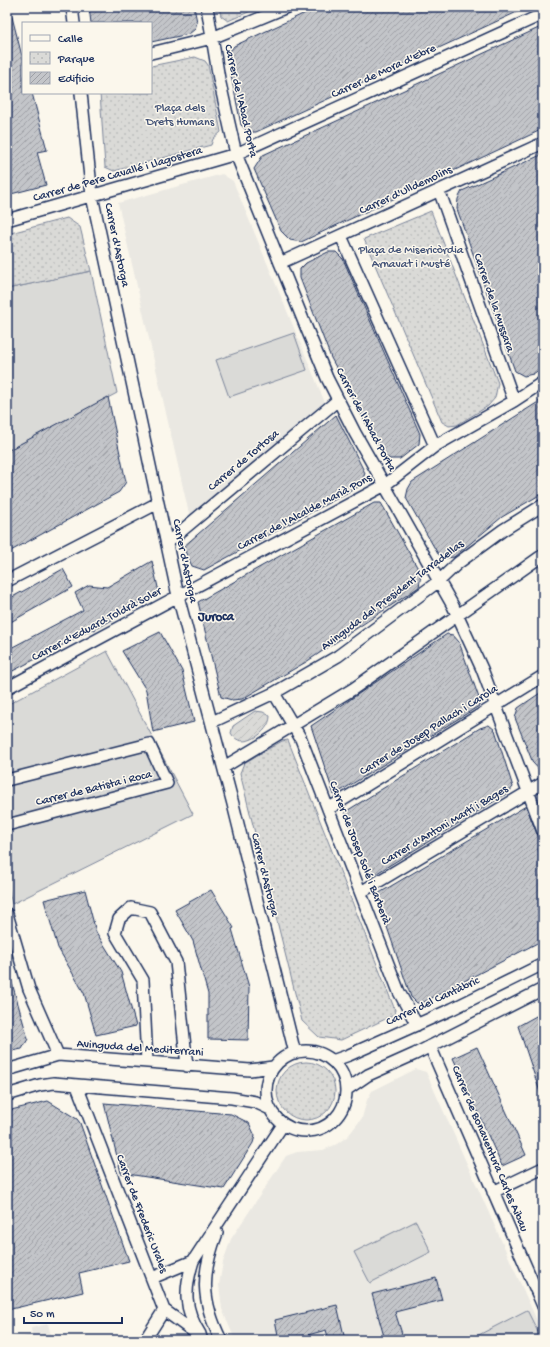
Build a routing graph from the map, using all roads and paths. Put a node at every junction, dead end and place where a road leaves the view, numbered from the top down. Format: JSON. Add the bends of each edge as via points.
{"nodes":[{"id":1,"x":72,"y":7,"type":"edge"},
{"id":2,"x":207,"y":7,"type":"edge"},
{"id":3,"x":287,"y":7,"type":"edge"},
{"id":4,"x":543,"y":14,"type":"edge"},
{"id":5,"x":74,"y":22,"type":"edge"},
{"id":6,"x":212,"y":38,"type":"junction"},
{"id":7,"x":152,"y":53,"type":"edge"},
{"id":8,"x":81,"y":94,"type":"edge"},
{"id":9,"x":543,"y":143,"type":"edge"},
{"id":10,"x":236,"y":154,"type":"junction"},
{"id":11,"x":439,"y":190,"type":"junction"},
{"id":12,"x":92,"y":196,"type":"junction"},
{"id":13,"x":7,"y":220,"type":"edge"},
{"id":14,"x":341,"y":236,"type":"junction"},
{"id":15,"x":280,"y":263,"type":"junction"},
{"id":16,"x":543,"y":382,"type":"edge"},
{"id":17,"x":338,"y":400,"type":"junction"},
{"id":18,"x":514,"y":401,"type":"junction"},
{"id":19,"x":435,"y":446,"type":"junction"},
{"id":20,"x":385,"y":485,"type":"junction"},
{"id":21,"x":158,"y":503,"type":"junction"},
{"id":22,"x":543,"y":505,"type":"edge"},
{"id":23,"x":167,"y":543,"type":"junction"},
{"id":24,"x":543,"y":555,"type":"edge"},
{"id":25,"x":7,"y":581,"type":"edge"},
{"id":26,"x":439,"y":581,"type":"junction"},
{"id":27,"x":178,"y":596,"type":"junction"},
{"id":28,"x":457,"y":615,"type":"junction"},
{"id":29,"x":543,"y":676,"type":"edge"},
{"id":30,"x":7,"y":688,"type":"edge"},
{"id":31,"x":274,"y":693,"type":"junction"},
{"id":32,"x":496,"y":705,"type":"junction"},
{"id":33,"x":212,"y":722,"type":"junction"},
{"id":34,"x":293,"y":726,"type":"junction"},
{"id":35,"x":224,"y":767,"type":"junction"},
{"id":36,"x":7,"y":780,"type":"edge"},
{"id":37,"x":543,"y":783,"type":"edge"},
{"id":38,"x":528,"y":790,"type":"junction"},
{"id":39,"x":328,"y":809,"type":"junction"},
{"id":40,"x":7,"y":825,"type":"edge"},
{"id":41,"x":543,"y":830,"type":"edge"},
{"id":42,"x":361,"y":892,"type":"junction"},
{"id":43,"x":7,"y":914,"type":"edge"},
{"id":44,"x":543,"y":964,"type":"edge"},
{"id":45,"x":542,"y":992,"type":"edge"},
{"id":46,"x":417,"y":1025,"type":"junction"},
{"id":47,"x":430,"y":1046,"type":"junction"},
{"id":48,"x":294,"y":1053,"type":"junction"},
{"id":49,"x":58,"y":1055,"type":"junction"},
{"id":50,"x":332,"y":1060,"type":"junction"},
{"id":51,"x":147,"y":1062,"type":"junction"},
{"id":52,"x":187,"y":1066,"type":"junction"},
{"id":53,"x":273,"y":1067,"type":"junction"},
{"id":54,"x":7,"y":1070,"type":"edge"},
{"id":55,"x":76,"y":1086,"type":"junction"},
{"id":56,"x":346,"y":1090,"type":"junction"},
{"id":57,"x":7,"y":1095,"type":"edge"},
{"id":58,"x":270,"y":1109,"type":"junction"},
{"id":59,"x":282,"y":1126,"type":"junction"},
{"id":60,"x":543,"y":1168,"type":"edge"},
{"id":61,"x":493,"y":1192,"type":"junction"},
{"id":62,"x":225,"y":1214,"type":"junction"},
{"id":63,"x":193,"y":1261,"type":"junction"},
{"id":64,"x":152,"y":1278,"type":"junction"},
{"id":65,"x":543,"y":1306,"type":"edge"},
{"id":66,"x":164,"y":1310,"type":"junction"},
{"id":67,"x":203,"y":1338,"type":"edge"},
{"id":68,"x":145,"y":1340,"type":"edge"},
{"id":69,"x":221,"y":1340,"type":"edge"}],
"edges":[{"from":1,"to":5,"type":"street"},
{"from":2,"to":6,"type":"street","name":"Carrer de l'Abad Porta"},
{"from":3,"to":6,"type":"street"},
{"from":4,"to":10,"type":"street","name":"Carrer de Mora d'Ebre"},
{"from":6,"to":7,"type":"street"},
{"from":6,"to":10,"type":"street","name":"Carrer de l'Abad Porta"},
{"from":8,"to":12,"type":"street","name":"Carrer d'Astorga"},
{"from":9,"to":11,"type":"street","name":"Carrer d'Ulldemolins"},
{"from":10,"to":12,"type":"street","name":"Carrer de Pere Cavallé i Llagostera"},
{"from":10,"to":15,"type":"street","name":"Carrer de l'Abad Porta"},
{"from":11,"to":14,"type":"street","name":"Carrer d'Ulldemolins"},
{"from":11,"to":18,"type":"street","name":"Carrer de la Mussara"},
{"from":12,"to":13,"type":"street","name":"Carrer de Pere Cavallé i Llagostera"},
{"from":12,"to":21,"type":"street","name":"Carrer d'Astorga"},
{"from":14,"to":15,"type":"street","name":"Carrer d'Ulldemolins"},
{"from":14,"to":19,"type":"street"},
{"from":15,"to":17,"type":"street","name":"Carrer de l'Abad Porta"},
{"from":16,"to":18,"type":"street","name":"Carrer de l'Alcalde Marià Pons"},
{"from":17,"to":20,"type":"street","name":"Carrer de l'Abad Porta"},
{"from":17,"to":23,"type":"street","name":"Carrer de Tortosa"},
{"from":18,"to":19,"type":"street","name":"Carrer de l'Alcalde Marià Pons"},
{"from":19,"to":20,"type":"street","name":"Carrer de l'Alcalde Marià Pons"},
{"from":20,"to":26,"type":"street","name":"Carrer de l'Abad Porta"},
{"from":20,"to":27,"type":"street","name":"Carrer de l'Alcalde Marià Pons"},
{"from":21,"to":23,"type":"street","name":"Carrer d'Astorga"},
{"from":21,"to":25,"type":"street"},
{"from":22,"to":26,"type":"street","name":"Avinguda del President Tarradellas","via":[[503,530],[458,563]]},
{"from":23,"to":27,"type":"street","name":"Carrer d'Astorga"},
{"from":24,"to":28,"type":"street"},
{"from":26,"to":28,"type":"street","name":"Carrer de l'Abad Porta"},
{"from":26,"to":31,"type":"street","name":"Avinguda del President Tarradellas","via":[[338,656]]},
{"from":27,"to":30,"type":"street","name":"Carrer d'Eduard Toldrà Soler"},
{"from":27,"to":33,"type":"street","name":"Carrer d'Astorga"},
{"from":28,"to":32,"type":"street","name":"Carrer de l'Abad Porta"},
{"from":28,"to":34,"type":"street","via":[[353,689]]},
{"from":29,"to":32,"type":"street","name":"Carrer de Josep Pallach i Carola"},
{"from":31,"to":33,"type":"street","name":"Avinguda del President Tarradellas"},
{"from":31,"to":34,"type":"street","name":"Carrer de Josep Solé i Barberà"},
{"from":32,"to":38,"type":"street","name":"Carrer de l'Abad Porta"},
{"from":32,"to":39,"type":"street","name":"Carrer de Josep Pallach i Carola"},
{"from":33,"to":35,"type":"street","name":"Carrer d'Astorga"},
{"from":34,"to":35,"type":"street"},
{"from":34,"to":39,"type":"street","name":"Carrer de Josep Solé i Barberà","via":[[301,739]]},
{"from":35,"to":48,"type":"street","name":"Carrer d'Astorga"},
{"from":36,"to":40,"type":"street","name":"Carrer de Batista i Roca","via":[[149,744],[167,783]]},
{"from":37,"to":38,"type":"street","name":"Carrer d'Antoni Martí i Bages"},
{"from":38,"to":41,"type":"street","name":"Carrer de l'Abad Porta"},
{"from":38,"to":42,"type":"street","name":"Carrer d'Antoni Martí i Bages"},
{"from":39,"to":42,"type":"street","name":"Carrer de Josep Solé i Barberà"},
{"from":42,"to":46,"type":"street","name":"Carrer de Josep Solé i Barberà","via":[[399,992]]},
{"from":43,"to":49,"type":"street","via":[[29,988]]},
{"from":44,"to":46,"type":"street","name":"Carrer del Cantàbric"},
{"from":45,"to":47,"type":"street"},
{"from":46,"to":50,"type":"street","name":"Carrer del Cantàbric"},
{"from":47,"to":56,"type":"street","via":[[368,1075]]},
{"from":47,"to":61,"type":"street","name":"Carrer de Bonaventura Carles Aibau"},
{"from":48,"to":50,"type":"street","via":[[311,1051]]},
{"from":48,"to":53,"type":"street","via":[[282,1058]]},
{"from":49,"to":51,"type":"street","name":"Avinguda del Mediterrani"},
{"from":49,"to":54,"type":"street","name":"Avinguda del Mediterrani"},
{"from":50,"to":56,"type":"street","via":[[343,1076]]},
{"from":51,"to":52,"type":"street","name":"Avinguda del Mediterrani"},
{"from":51,"to":52,"type":"street","via":[[143,980],[115,933],[119,919],[131,908],[150,912],[176,962]]},
{"from":52,"to":53,"type":"street","name":"Avinguda del Mediterrani","via":[[250,1070]]},
{"from":53,"to":58,"type":"street","via":[[265,1089]]},
{"from":55,"to":57,"type":"street","via":[[54,1083]]},
{"from":55,"to":58,"type":"street","via":[[232,1098],[255,1102]]},
{"from":55,"to":64,"type":"street","name":"Carrer de Frederic Urales"},
{"from":56,"to":59,"type":"street","via":[[340,1112],[327,1126],[313,1131],[300,1131]]},
{"from":58,"to":59,"type":"street"},
{"from":59,"to":62,"type":"street"},
{"from":60,"to":61,"type":"street"},
{"from":61,"to":65,"type":"street","name":"Carrer de Bonaventura Carles Aibau"},
{"from":62,"to":63,"type":"street"},
{"from":62,"to":69,"type":"street","via":[[209,1255],[206,1283],[208,1310]]},
{"from":63,"to":64,"type":"street"},
{"from":63,"to":67,"type":"street","via":[[187,1278],[186,1296],[188,1310]]},
{"from":64,"to":66,"type":"street","name":"Carrer de Frederic Urales"},
{"from":66,"to":67,"type":"street"},
{"from":66,"to":68,"type":"street"}]}
